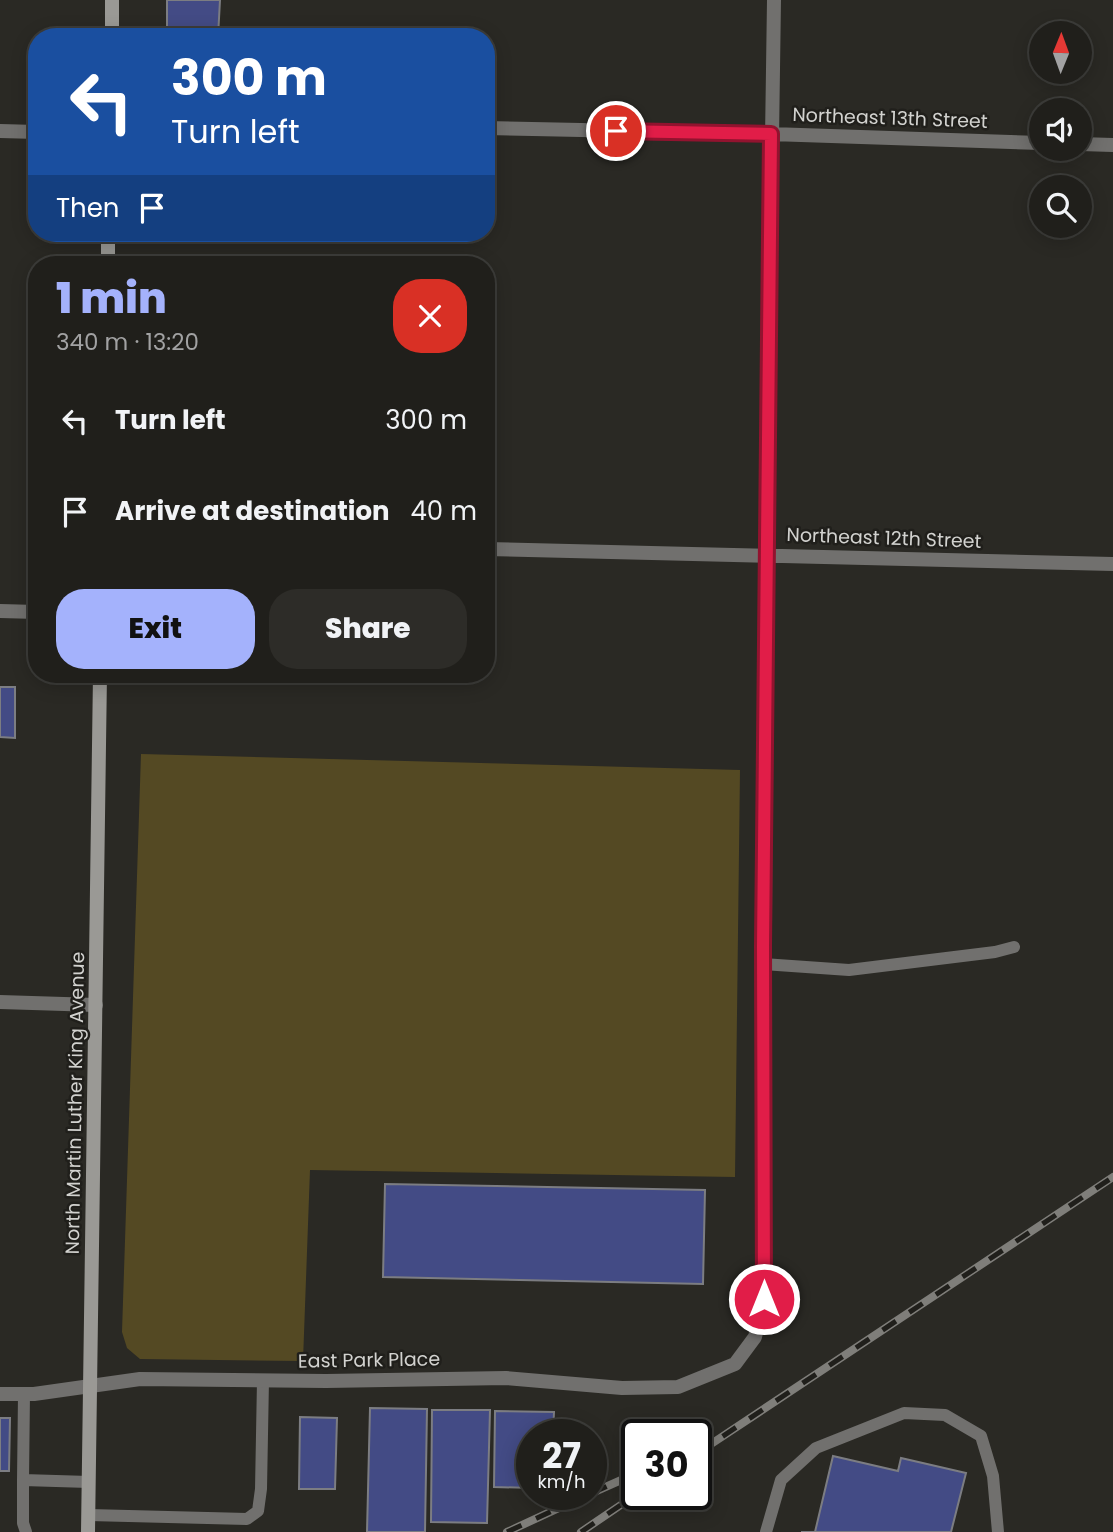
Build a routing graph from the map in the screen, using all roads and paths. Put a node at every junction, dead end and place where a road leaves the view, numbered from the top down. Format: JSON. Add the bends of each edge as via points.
{"nodes":[{"id":1,"x":112,"y":0,"type":"edge"},
{"id":2,"x":774,"y":0,"type":"edge"},
{"id":3,"x":112,"y":28,"type":"edge"},
{"id":4,"x":495,"y":128,"type":"edge"},
{"id":5,"x":0,"y":131,"type":"edge"},
{"id":6,"x":28,"y":132,"type":"edge"},
{"id":7,"x":771,"y":134,"type":"junction"},
{"id":8,"x":1029,"y":142,"type":"edge"},
{"id":9,"x":1092,"y":144,"type":"edge"},
{"id":10,"x":1113,"y":145,"type":"edge"},
{"id":11,"x":495,"y":549,"type":"edge"},
{"id":12,"x":766,"y":554,"type":"junction"},
{"id":13,"x":1113,"y":564,"type":"edge"},
{"id":14,"x":0,"y":611,"type":"edge"},
{"id":15,"x":28,"y":611,"type":"edge"},
{"id":16,"x":100,"y":683,"type":"edge"},
{"id":17,"x":1014,"y":947,"type":"dead end"},
{"id":18,"x":763,"y":964,"type":"junction"},
{"id":19,"x":0,"y":1002,"type":"edge"},
{"id":20,"x":96,"y":1005,"type":"junction"},
{"id":21,"x":262,"y":1380,"type":"junction"},
{"id":22,"x":89,"y":1386,"type":"junction"},
{"id":23,"x":0,"y":1394,"type":"edge"},
{"id":24,"x":24,"y":1394,"type":"junction"},
{"id":25,"x":23,"y":1480,"type":"junction"},
{"id":26,"x":89,"y":1482,"type":"junction"},
{"id":27,"x":89,"y":1516,"type":"junction"},
{"id":28,"x":26,"y":1532,"type":"edge"},
{"id":29,"x":88,"y":1532,"type":"edge"},
{"id":30,"x":766,"y":1532,"type":"edge"},
{"id":31,"x":998,"y":1532,"type":"edge"}],
"edges":[{"from":1,"to":3,"type":"main road"},
{"from":2,"to":7,"type":"street"},
{"from":4,"to":7,"type":"street","name":"Northeast 13th Street"},
{"from":5,"to":6,"type":"street"},
{"from":7,"to":8,"type":"street","name":"Northeast 13th Street"},
{"from":7,"to":12,"type":"street"},
{"from":9,"to":10,"type":"street"},
{"from":11,"to":12,"type":"street","name":"Northeast 12th Street"},
{"from":12,"to":13,"type":"street","name":"Northeast 12th Street"},
{"from":12,"to":18,"type":"street"},
{"from":14,"to":15,"type":"street"},
{"from":16,"to":20,"type":"main road","name":"North Martin Luther King Avenue"},
{"from":17,"to":18,"type":"lane","via":[[849,970]]},
{"from":18,"to":21,"type":"street","name":"East Park Place","via":[[764,1299],[755,1337],[735,1364],[678,1387],[622,1388],[506,1378]]},
{"from":19,"to":20,"type":"street"},
{"from":20,"to":22,"type":"main road","name":"North Martin Luther King Avenue"},
{"from":21,"to":22,"type":"street","name":"East Park Place","via":[[141,1379]]},
{"from":21,"to":27,"type":"lane","via":[[261,1489],[258,1511],[247,1520]]},
{"from":22,"to":24,"type":"street","name":"East Park Place"},
{"from":22,"to":26,"type":"main road","name":"North Martin Luther King Avenue"},
{"from":23,"to":24,"type":"street","name":"East Park Place"},
{"from":24,"to":25,"type":"lane"},
{"from":25,"to":26,"type":"lane"},
{"from":25,"to":28,"type":"lane"},
{"from":26,"to":27,"type":"main road","name":"North Martin Luther King Avenue"},
{"from":27,"to":29,"type":"main road","name":"North Martin Luther King Avenue"},
{"from":30,"to":31,"type":"lane","via":[[781,1480],[816,1448],[904,1413],[945,1415],[981,1436],[993,1476]]}]}
